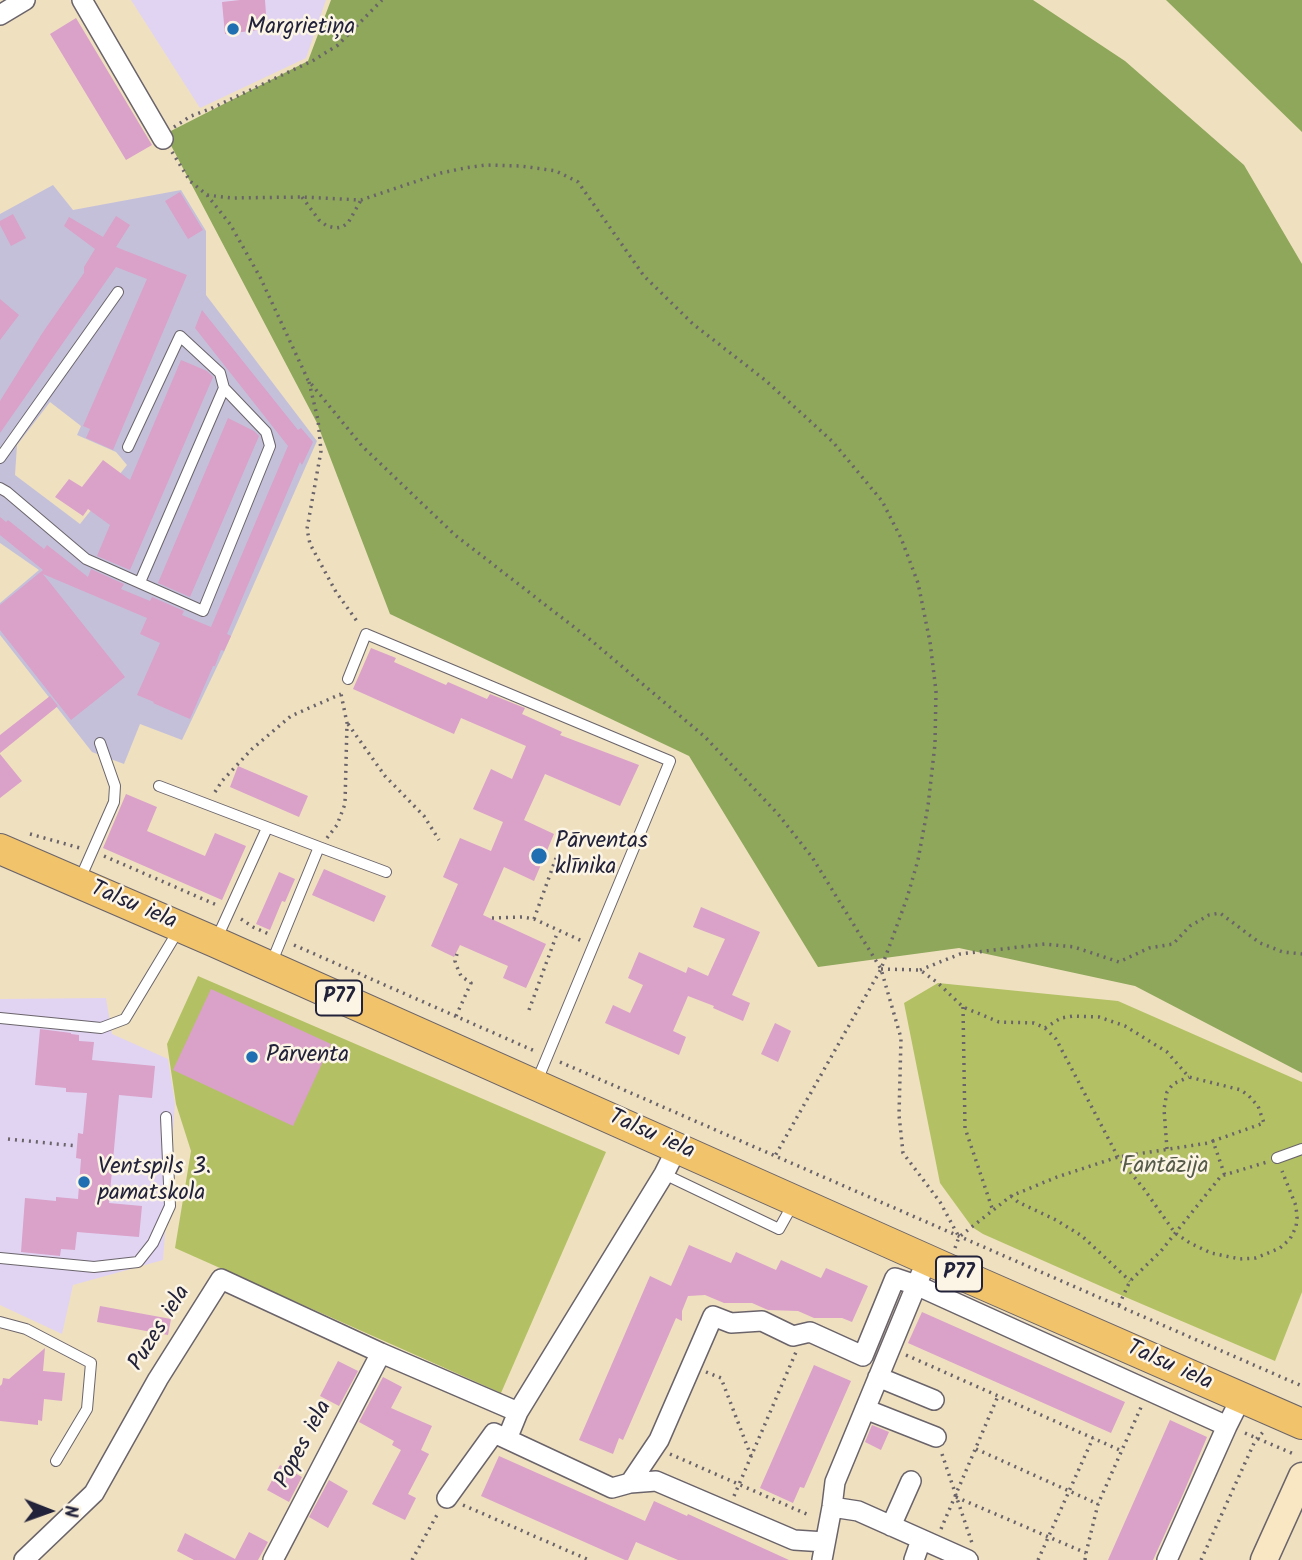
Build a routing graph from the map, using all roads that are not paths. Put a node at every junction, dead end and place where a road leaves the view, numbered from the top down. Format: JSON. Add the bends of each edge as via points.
{"nodes":[{"id":1,"x":82,"y":0,"type":"edge"},
{"id":2,"x":163,"y":139,"type":"road end"},
{"id":3,"x":118,"y":292,"type":"dead end"},
{"id":4,"x":224,"y":388,"type":"junction"},
{"id":5,"x":128,"y":447,"type":"dead end"},
{"id":6,"x":0,"y":458,"type":"edge"},
{"id":7,"x":0,"y":488,"type":"edge"},
{"id":8,"x":140,"y":583,"type":"junction"},
{"id":9,"x":348,"y":679,"type":"road end"},
{"id":10,"x":100,"y":743,"type":"dead end"},
{"id":11,"x":159,"y":786,"type":"dead end"},
{"id":12,"x":267,"y":828,"type":"junction"},
{"id":13,"x":319,"y":847,"type":"junction"},
{"id":14,"x":0,"y":849,"type":"edge"},
{"id":15,"x":386,"y":872,"type":"dead end"},
{"id":16,"x":78,"y":883,"type":"junction"},
{"id":17,"x":180,"y":927,"type":"junction"},
{"id":18,"x":215,"y":942,"type":"junction"},
{"id":19,"x":270,"y":967,"type":"junction"},
{"id":20,"x":0,"y":1018,"type":"edge"},
{"id":21,"x":536,"y":1085,"type":"junction"},
{"id":22,"x":166,"y":1117,"type":"dead end"},
{"id":23,"x":1302,"y":1149,"type":"edge"},
{"id":24,"x":1277,"y":1158,"type":"road end"},
{"id":25,"x":670,"y":1161,"type":"junction"},
{"id":26,"x":0,"y":1258,"type":"edge"},
{"id":27,"x":921,"y":1272,"type":"junction"},
{"id":28,"x":0,"y":1322,"type":"edge"},
{"id":29,"x":381,"y":1353,"type":"junction"},
{"id":30,"x":863,"y":1356,"type":"junction"},
{"id":31,"x":884,"y":1363,"type":"junction"},
{"id":32,"x":1241,"y":1398,"type":"junction"},
{"id":33,"x":934,"y":1400,"type":"dead end"},
{"id":34,"x":865,"y":1409,"type":"junction"},
{"id":35,"x":517,"y":1412,"type":"junction"},
{"id":36,"x":1302,"y":1424,"type":"edge"},
{"id":37,"x":1227,"y":1426,"type":"junction"},
{"id":38,"x":936,"y":1437,"type":"road end"},
{"id":39,"x":508,"y":1439,"type":"junction"},
{"id":40,"x":57,"y":1461,"type":"dead end"},
{"id":41,"x":1302,"y":1476,"type":"edge"},
{"id":42,"x":911,"y":1481,"type":"dead end"},
{"id":43,"x":630,"y":1483,"type":"junction"},
{"id":44,"x":447,"y":1498,"type":"road end"},
{"id":45,"x":891,"y":1526,"type":"junction"},
{"id":46,"x":827,"y":1533,"type":"edge"},
{"id":47,"x":928,"y":1543,"type":"junction"},
{"id":48,"x":971,"y":1554,"type":"edge"},
{"id":49,"x":24,"y":1560,"type":"edge"},
{"id":50,"x":273,"y":1560,"type":"edge"},
{"id":51,"x":914,"y":1560,"type":"edge"},
{"id":52,"x":1167,"y":1560,"type":"edge"},
{"id":53,"x":1264,"y":1560,"type":"edge"}],
"edges":[{"from":1,"to":2,"type":"street"},
{"from":3,"to":6,"type":"lane"},
{"from":4,"to":5,"type":"lane","via":[[220,373],[180,336]]},
{"from":4,"to":8,"type":"lane"},
{"from":4,"to":8,"type":"lane","via":[[267,432],[270,446],[203,611]]},
{"from":7,"to":8,"type":"lane","via":[[86,559]]},
{"from":9,"to":21,"type":"lane","via":[[366,634],[670,761]]},
{"from":10,"to":16,"type":"lane","via":[[114,786],[114,802]]},
{"from":11,"to":12,"type":"lane"},
{"from":12,"to":13,"type":"lane"},
{"from":12,"to":18,"type":"lane"},
{"from":13,"to":15,"type":"lane"},
{"from":13,"to":19,"type":"lane"},
{"from":14,"to":16,"type":"main road","name":"Talsu iela","number":"P77"},
{"from":16,"to":17,"type":"main road","name":"Talsu iela","number":"P77"},
{"from":17,"to":18,"type":"main road","name":"Talsu iela","number":"P77"},
{"from":17,"to":20,"type":"lane","via":[[125,1019],[101,1028]]},
{"from":18,"to":19,"type":"main road","name":"Talsu iela","number":"P77"},
{"from":19,"to":21,"type":"main road","name":"Talsu iela","number":"P77"},
{"from":21,"to":25,"type":"main road","name":"Talsu iela","number":"P77"},
{"from":22,"to":26,"type":"lane","via":[[170,1206],[138,1262],[94,1267]]},
{"from":23,"to":24,"type":"lane"},
{"from":25,"to":27,"type":"main road","name":"Talsu iela","number":"P77","via":[[796,1200]]},
{"from":25,"to":35,"type":"street"},
{"from":27,"to":30,"type":"street","via":[[895,1278]]},
{"from":27,"to":31,"type":"street"},
{"from":27,"to":32,"type":"main road","name":"Talsu iela","number":"P77"},
{"from":27,"to":37,"type":"street","via":[[1149,1391]]},
{"from":28,"to":40,"type":"lane","via":[[26,1329],[91,1363],[87,1409]]},
{"from":29,"to":35,"type":"street","name":"Puzes iela"},
{"from":29,"to":49,"type":"street","name":"Puzes iela","via":[[221,1279],[94,1493]]},
{"from":29,"to":50,"type":"street","name":"Popes iela"},
{"from":30,"to":31,"type":"street"},
{"from":30,"to":43,"type":"street","via":[[810,1332],[793,1336],[762,1321],[732,1324],[713,1316],[659,1440]]},
{"from":31,"to":33,"type":"street"},
{"from":31,"to":34,"type":"street"},
{"from":32,"to":36,"type":"main road","name":"Talsu iela","number":"P77"},
{"from":32,"to":37,"type":"street"},
{"from":34,"to":38,"type":"street"},
{"from":34,"to":46,"type":"street","via":[[835,1482]]},
{"from":35,"to":39,"type":"street"},
{"from":37,"to":52,"type":"street"},
{"from":39,"to":43,"type":"street","via":[[612,1488]]},
{"from":39,"to":44,"type":"street","via":[[494,1433]]},
{"from":41,"to":53,"type":"street"},
{"from":42,"to":45,"type":"street"},
{"from":43,"to":46,"type":"street","via":[[656,1480],[794,1540]]},
{"from":45,"to":46,"type":"street","via":[[858,1511]]},
{"from":45,"to":47,"type":"street"},
{"from":47,"to":48,"type":"street"},
{"from":47,"to":51,"type":"street"}]}
